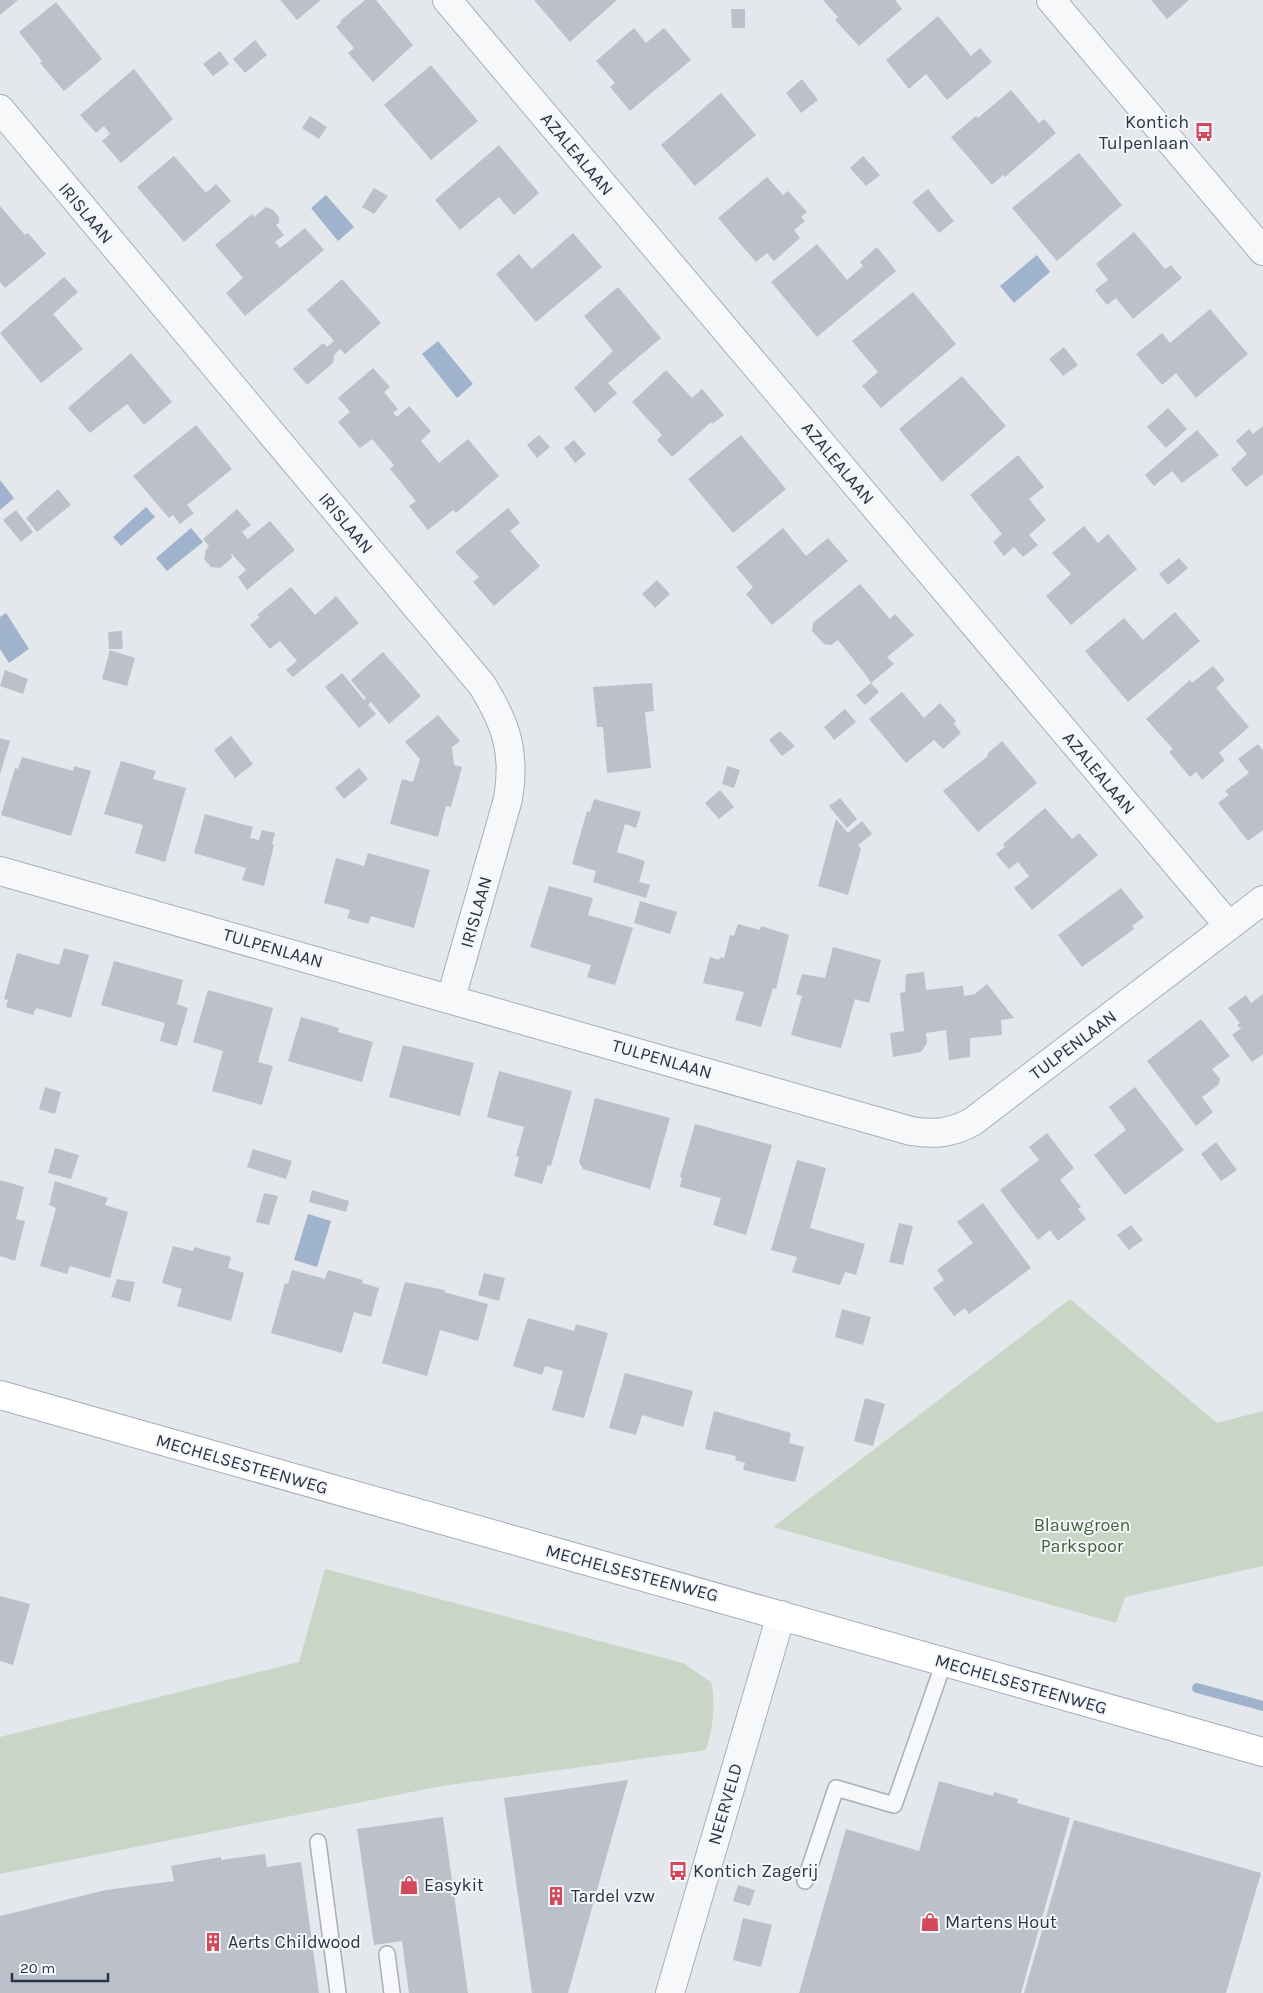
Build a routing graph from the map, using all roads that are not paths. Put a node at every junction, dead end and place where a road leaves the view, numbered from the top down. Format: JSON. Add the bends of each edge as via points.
{"nodes":[{"id":1,"x":447,"y":0,"type":"edge"},
{"id":2,"x":1051,"y":0,"type":"edge"},
{"id":3,"x":0,"y":110,"type":"edge"},
{"id":4,"x":1263,"y":251,"type":"edge"},
{"id":5,"x":0,"y":871,"type":"edge"},
{"id":6,"x":1263,"y":900,"type":"edge"},
{"id":7,"x":1229,"y":926,"type":"junction"},
{"id":8,"x":451,"y":998,"type":"junction"},
{"id":9,"x":0,"y":1395,"type":"edge"},
{"id":10,"x":781,"y":1614,"type":"junction"},
{"id":11,"x":944,"y":1662,"type":"junction"},
{"id":12,"x":1263,"y":1752,"type":"edge"},
{"id":13,"x":318,"y":1842,"type":"dead end"},
{"id":14,"x":805,"y":1881,"type":"dead end"},
{"id":15,"x":387,"y":1954,"type":"dead end"},
{"id":16,"x":338,"y":1993,"type":"edge"},
{"id":17,"x":392,"y":1993,"type":"edge"},
{"id":18,"x":670,"y":1993,"type":"edge"}],
"edges":[{"from":1,"to":7,"type":"street","name":"AZALEALAAN"},
{"from":2,"to":4,"type":"street"},
{"from":3,"to":8,"type":"street","name":"IRISLAAN","via":[[482,685],[495,706],[511,748],[512,774],[508,799]]},
{"from":5,"to":8,"type":"street","name":"TULPENLAAN"},
{"from":6,"to":7,"type":"street","name":"TULPENLAAN"},
{"from":7,"to":8,"type":"street","name":"TULPENLAAN","via":[[972,1122],[942,1134],[911,1131]]},
{"from":9,"to":10,"type":"main road","name":"MECHELSESTEENWEG"},
{"from":10,"to":11,"type":"main road","name":"MECHELSESTEENWEG"},
{"from":10,"to":18,"type":"street","name":"NEERVELD"},
{"from":11,"to":12,"type":"main road","name":"MECHELSESTEENWEG"},
{"from":11,"to":14,"type":"lane","via":[[894,1805],[836,1788]]},
{"from":13,"to":16,"type":"lane"},
{"from":15,"to":17,"type":"lane"}]}
